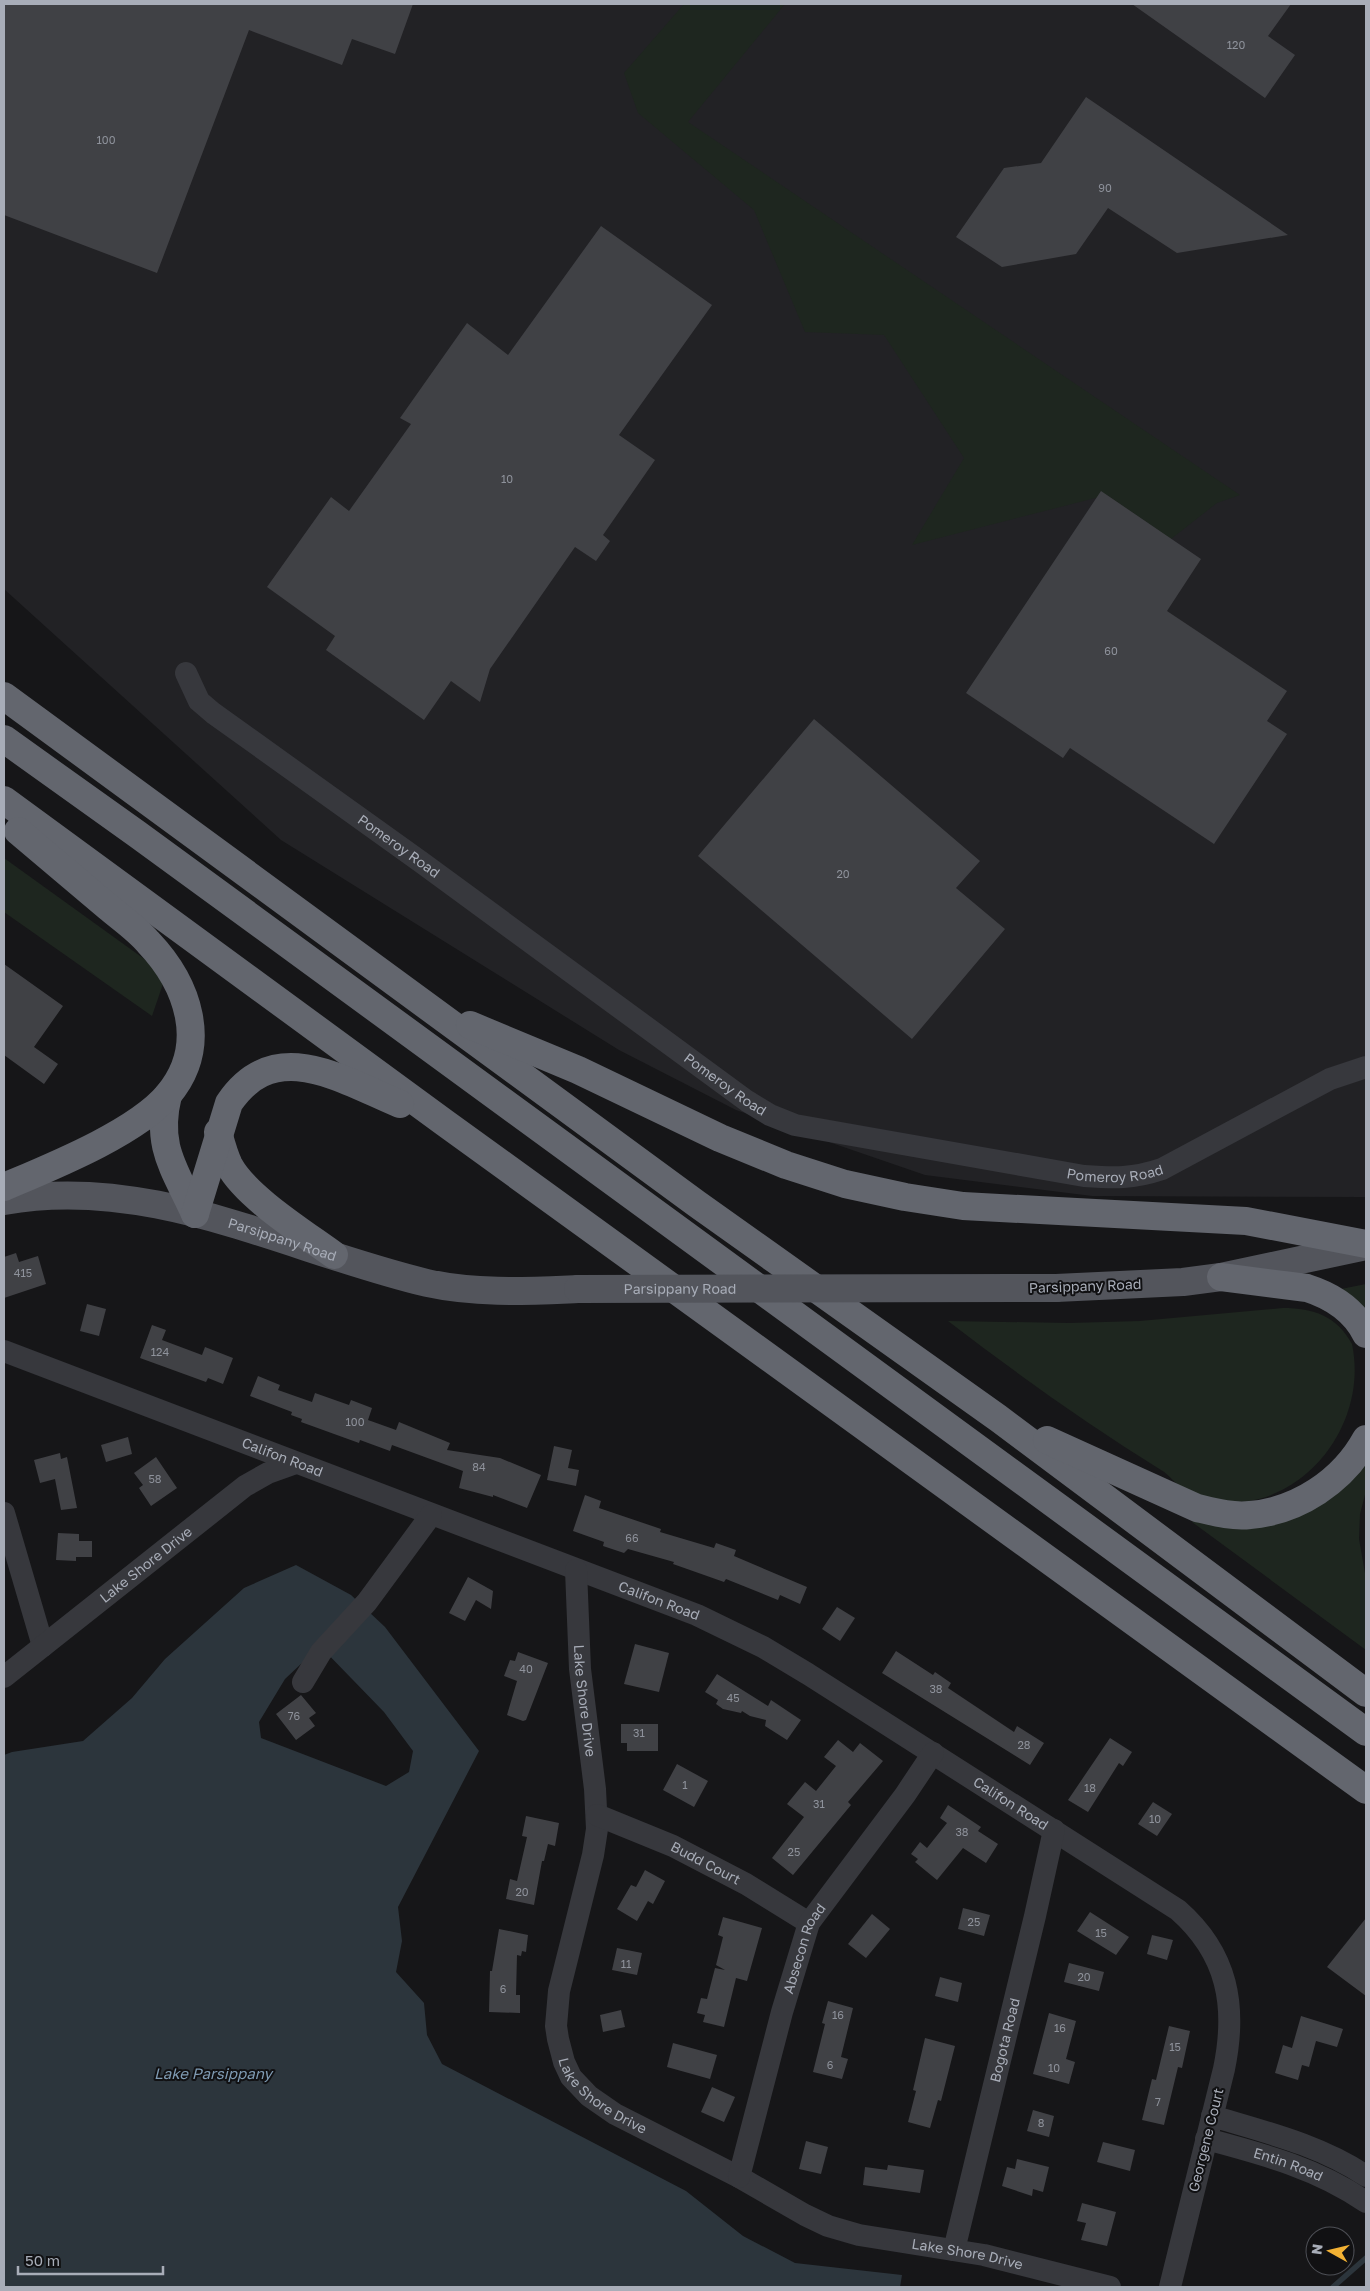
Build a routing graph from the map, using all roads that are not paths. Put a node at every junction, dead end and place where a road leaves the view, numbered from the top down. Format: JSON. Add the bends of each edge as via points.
{"nodes":[{"id":1,"x":186,"y":673,"type":"dead end"},
{"id":2,"x":4,"y":696,"type":"edge"},
{"id":3,"x":4,"y":739,"type":"edge"},
{"id":4,"x":4,"y":800,"type":"edge"},
{"id":5,"x":4,"y":819,"type":"edge"},
{"id":6,"x":431,"y":1009,"type":"junction"},
{"id":7,"x":1366,"y":1067,"type":"edge"},
{"id":8,"x":168,"y":1095,"type":"junction"},
{"id":9,"x":444,"y":1123,"type":"junction"},
{"id":10,"x":218,"y":1132,"type":"junction"},
{"id":11,"x":4,"y":1187,"type":"edge"},
{"id":12,"x":4,"y":1201,"type":"edge"},
{"id":13,"x":195,"y":1214,"type":"junction"},
{"id":14,"x":1366,"y":1245,"type":"edge"},
{"id":15,"x":334,"y":1255,"type":"junction"},
{"id":16,"x":1221,"y":1277,"type":"junction"},
{"id":17,"x":1366,"y":1334,"type":"edge"},
{"id":18,"x":4,"y":1351,"type":"edge"},
{"id":19,"x":998,"y":1418,"type":"junction"},
{"id":20,"x":1366,"y":1439,"type":"edge"},
{"id":21,"x":296,"y":1463,"type":"junction"},
{"id":22,"x":4,"y":1513,"type":"edge"},
{"id":23,"x":431,"y":1515,"type":"junction"},
{"id":24,"x":576,"y":1570,"type":"junction"},
{"id":25,"x":43,"y":1646,"type":"junction"},
{"id":26,"x":4,"y":1678,"type":"edge"},
{"id":27,"x":303,"y":1682,"type":"dead end"},
{"id":28,"x":1366,"y":1693,"type":"edge"},
{"id":29,"x":1366,"y":1732,"type":"edge"},
{"id":30,"x":933,"y":1753,"type":"junction"},
{"id":31,"x":1342,"y":1772,"type":"junction"},
{"id":32,"x":1366,"y":1790,"type":"edge"},
{"id":33,"x":1366,"y":1795,"type":"edge"},
{"id":34,"x":597,"y":1815,"type":"junction"},
{"id":35,"x":1054,"y":1830,"type":"junction"},
{"id":36,"x":809,"y":1922,"type":"junction"},
{"id":37,"x":1228,"y":1992,"type":"joint"},
{"id":38,"x":1212,"y":2116,"type":"junction"},
{"id":39,"x":1206,"y":2139,"type":"junction"},
{"id":40,"x":1366,"y":2176,"type":"edge"},
{"id":41,"x":739,"y":2177,"type":"junction"},
{"id":42,"x":1366,"y":2202,"type":"edge"},
{"id":43,"x":954,"y":2250,"type":"junction"},
{"id":44,"x":1110,"y":2287,"type":"edge"},
{"id":45,"x":1170,"y":2287,"type":"edge"}],
"edges":[{"from":1,"to":7,"type":"street","name":"Pomeroy Road","via":[[199,701],[213,713],[747,1101],[794,1125],[1084,1176],[1124,1178],[1162,1169],[1330,1079]]},
{"from":2,"to":6,"type":"highway"},
{"from":3,"to":29,"type":"highway"},
{"from":4,"to":9,"type":"highway"},
{"from":5,"to":8,"type":"highway","via":[[148,942],[178,983],[188,1008],[191,1034],[184,1069]]},
{"from":6,"to":14,"type":"highway","via":[[578,1070],[720,1138],[786,1165],[845,1184],[963,1206],[1246,1221]]},
{"from":6,"to":19,"type":"highway","via":[[697,1204]]},
{"from":8,"to":11,"type":"highway","via":[[130,1126],[53,1167]]},
{"from":8,"to":13,"type":"highway","via":[[162,1135]]},
{"from":9,"to":10,"type":"highway","via":[[321,1070],[295,1066],[269,1069],[246,1082],[229,1103]]},
{"from":9,"to":31,"type":"highway"},
{"from":10,"to":13,"type":"highway"},
{"from":10,"to":15,"type":"highway","via":[[224,1154],[238,1177],[267,1206]]},
{"from":12,"to":13,"type":"main road","name":"Parsippany Road","via":[[94,1196],[134,1200]]},
{"from":13,"to":15,"type":"main road","name":"Parsippany Road"},
{"from":14,"to":16,"type":"main road","name":"Parsippany Road"},
{"from":15,"to":16,"type":"main road","name":"Parsippany Road","bridge":true,"via":[[421,1281],[508,1292],[1056,1288]]},
{"from":16,"to":17,"type":"highway","via":[[1320,1292],[1353,1314]]},
{"from":18,"to":21,"type":"street","name":"Califon Road"},
{"from":19,"to":20,"type":"highway","via":[[1197,1508],[1249,1516],[1300,1502],[1322,1488],[1343,1470]]},
{"from":19,"to":28,"type":"highway"},
{"from":21,"to":23,"type":"street","name":"Califon Road"},
{"from":21,"to":25,"type":"street","name":"Lake Shore Drive","via":[[245,1486]]},
{"from":22,"to":25,"type":"street"},
{"from":23,"to":24,"type":"street","name":"Califon Road"},
{"from":23,"to":27,"type":"street","via":[[368,1602],[321,1652]]},
{"from":24,"to":30,"type":"street","name":"Califon Road","via":[[696,1615],[764,1647]]},
{"from":24,"to":34,"type":"street","name":"Lake Shore Drive","via":[[580,1669]]},
{"from":25,"to":26,"type":"street","name":"Lake Shore Drive"},
{"from":30,"to":35,"type":"street","name":"Califon Road"},
{"from":30,"to":36,"type":"street","name":"Absecon Road"},
{"from":31,"to":32,"type":"highway"},
{"from":31,"to":33,"type":"highway"},
{"from":34,"to":36,"type":"street","name":"Budd Court","via":[[673,1846]]},
{"from":34,"to":41,"type":"street","name":"Lake Shore Drive","via":[[593,1855],[559,1992],[556,2026],[564,2062],[578,2086],[615,2114]]},
{"from":35,"to":37,"type":"street","name":"Califon Road","via":[[1178,1910],[1191,1922],[1208,1943]]},
{"from":35,"to":43,"type":"street","name":"Bogota Road"},
{"from":36,"to":41,"type":"street","name":"Absecon Road"},
{"from":37,"to":38,"type":"street","name":"Georgene Court","via":[[1229,2044]]},
{"from":38,"to":39,"type":"street","name":"Georgene Court"},
{"from":38,"to":40,"type":"street","name":"Entin Road","via":[[1315,2149]]},
{"from":39,"to":42,"type":"street","name":"Entin Road","via":[[1279,2158],[1333,2181]]},
{"from":39,"to":45,"type":"street","name":"Georgene Court"},
{"from":41,"to":43,"type":"street","name":"Lake Shore Drive","via":[[828,2226],[859,2235]]},
{"from":43,"to":44,"type":"street","name":"Lake Shore Drive"}]}
